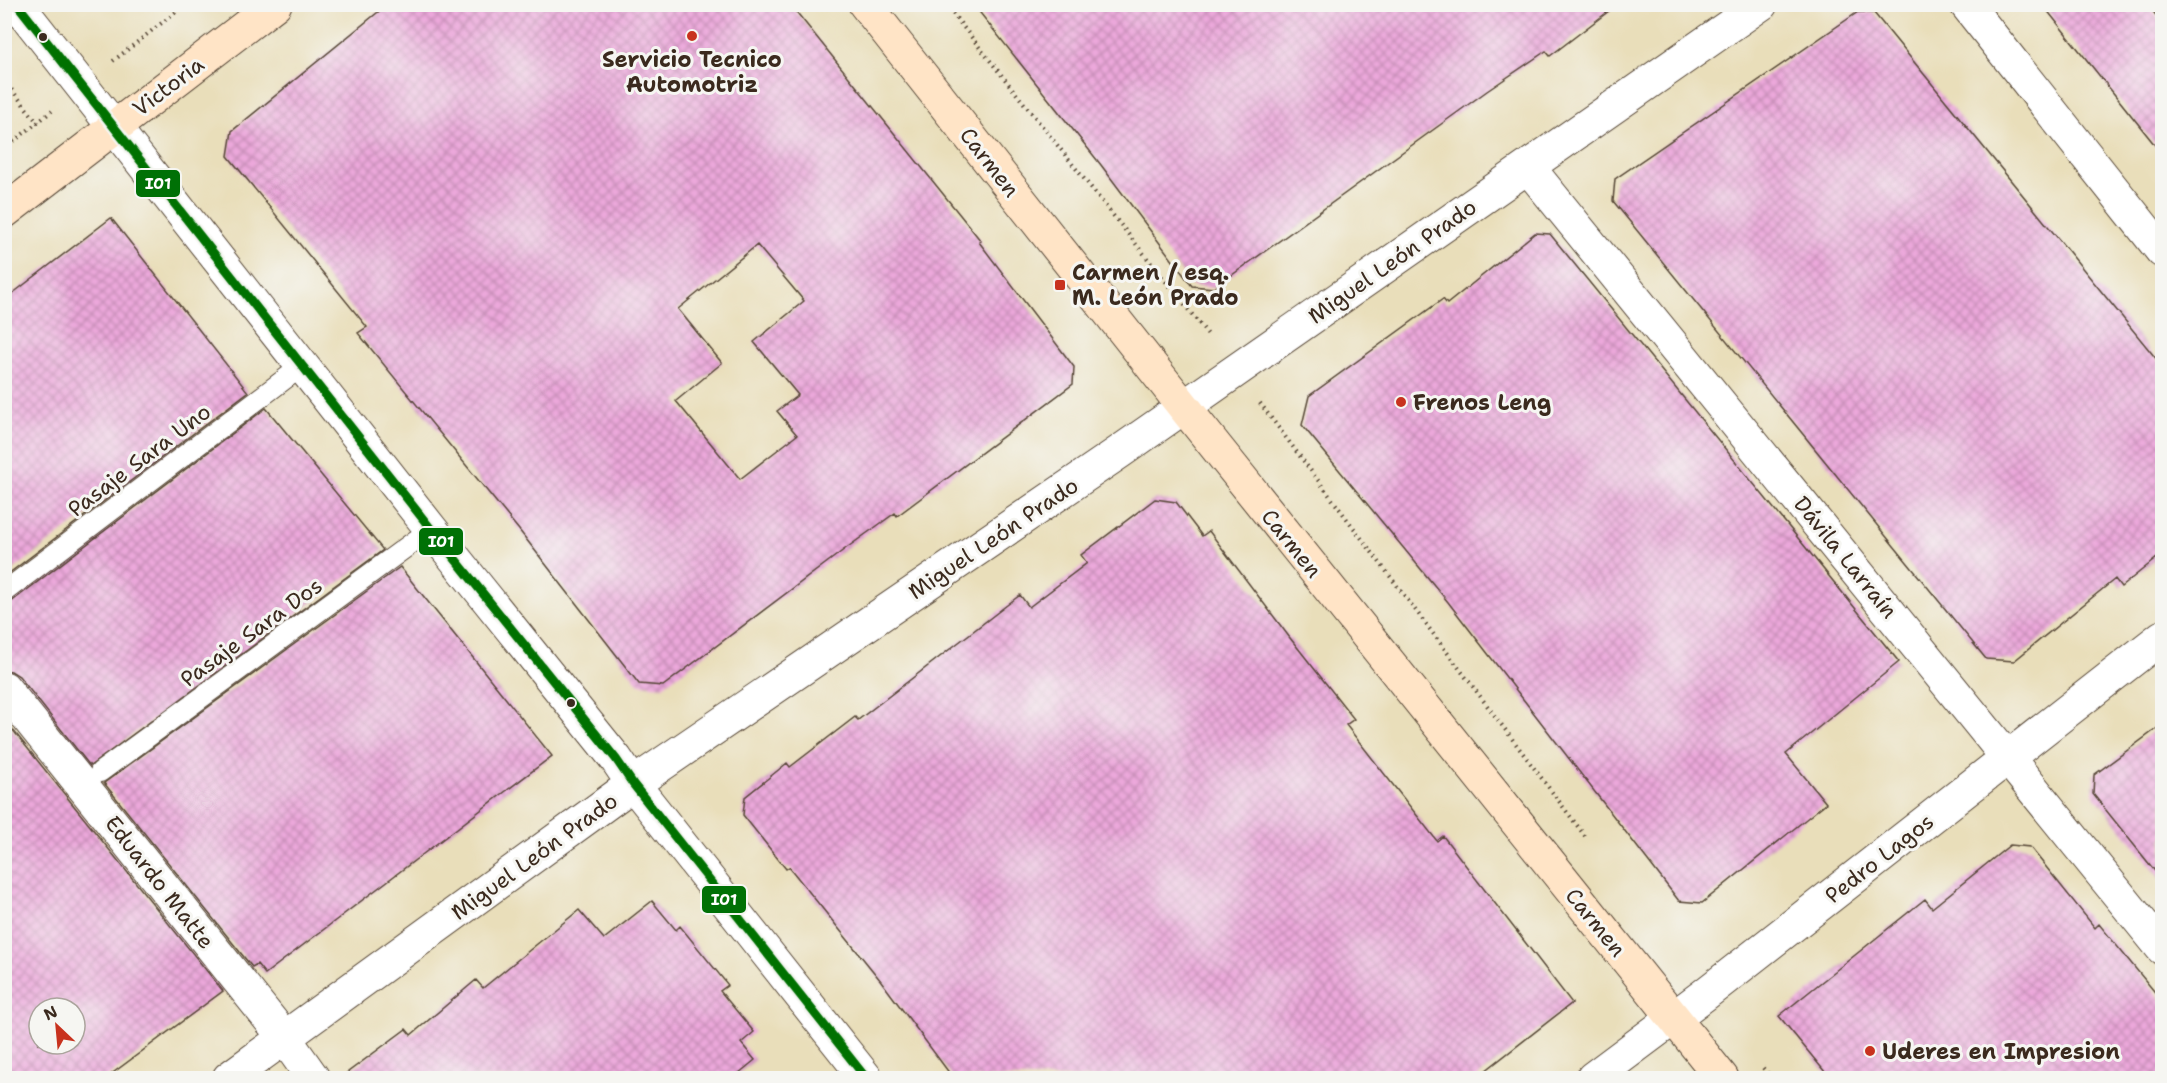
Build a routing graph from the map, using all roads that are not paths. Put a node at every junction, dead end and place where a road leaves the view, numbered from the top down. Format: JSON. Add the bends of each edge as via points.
{"nodes":[{"id":1,"x":17,"y":4,"type":"edge"},
{"id":2,"x":275,"y":4,"type":"edge"},
{"id":3,"x":865,"y":4,"type":"edge"},
{"id":4,"x":1761,"y":4,"type":"edge"},
{"id":5,"x":1966,"y":4,"type":"edge"},
{"id":6,"x":113,"y":128,"type":"junction"},
{"id":7,"x":1528,"y":166,"type":"junction"},
{"id":8,"x":4,"y":212,"type":"edge"},
{"id":9,"x":2163,"y":251,"type":"edge"},
{"id":10,"x":302,"y":366,"type":"junction"},
{"id":11,"x":1184,"y":407,"type":"junction"},
{"id":12,"x":430,"y":529,"type":"junction"},
{"id":13,"x":4,"y":592,"type":"edge"},
{"id":14,"x":2163,"y":637,"type":"edge"},
{"id":15,"x":4,"y":687,"type":"edge"},
{"id":16,"x":2008,"y":757,"type":"junction"},
{"id":17,"x":100,"y":772,"type":"dead end"},
{"id":18,"x":633,"y":784,"type":"junction"},
{"id":19,"x":2163,"y":948,"type":"edge"},
{"id":20,"x":1673,"y":1017,"type":"junction"},
{"id":21,"x":284,"y":1037,"type":"junction"},
{"id":22,"x":229,"y":1078,"type":"edge"},
{"id":23,"x":313,"y":1078,"type":"edge"},
{"id":24,"x":866,"y":1078,"type":"edge"},
{"id":25,"x":1593,"y":1078,"type":"edge"},
{"id":26,"x":1722,"y":1078,"type":"edge"}],
"edges":[{"from":1,"to":6,"type":"street"},
{"from":2,"to":6,"type":"main road","name":"Victoria"},
{"from":3,"to":11,"type":"main road","name":"Carmen"},
{"from":4,"to":7,"type":"street","name":"Miguel León Prado"},
{"from":5,"to":9,"type":"street"},
{"from":6,"to":8,"type":"main road","name":"Victoria"},
{"from":6,"to":10,"type":"street"},
{"from":7,"to":11,"type":"street","name":"Miguel León Prado"},
{"from":7,"to":16,"type":"street","name":"Dávila Larraín"},
{"from":10,"to":12,"type":"street"},
{"from":10,"to":13,"type":"lane","name":"Pasaje Sara Uno"},
{"from":11,"to":18,"type":"street","name":"Miguel León Prado"},
{"from":11,"to":20,"type":"main road","name":"Carmen"},
{"from":12,"to":17,"type":"lane","name":"Pasaje Sara Dos"},
{"from":12,"to":18,"type":"street"},
{"from":14,"to":16,"type":"street","name":"Pedro Lagos"},
{"from":15,"to":21,"type":"street","name":"Eduardo Matte"},
{"from":16,"to":19,"type":"street","name":"Dávila Larraín"},
{"from":16,"to":20,"type":"street","name":"Pedro Lagos"},
{"from":18,"to":21,"type":"street","name":"Miguel León Prado"},
{"from":18,"to":24,"type":"street"},
{"from":20,"to":25,"type":"street","name":"Pedro Lagos"},
{"from":20,"to":26,"type":"main road","name":"Carmen"},
{"from":21,"to":22,"type":"street","name":"Miguel León Prado"},
{"from":21,"to":23,"type":"street","name":"Eduardo Matte"}]}
